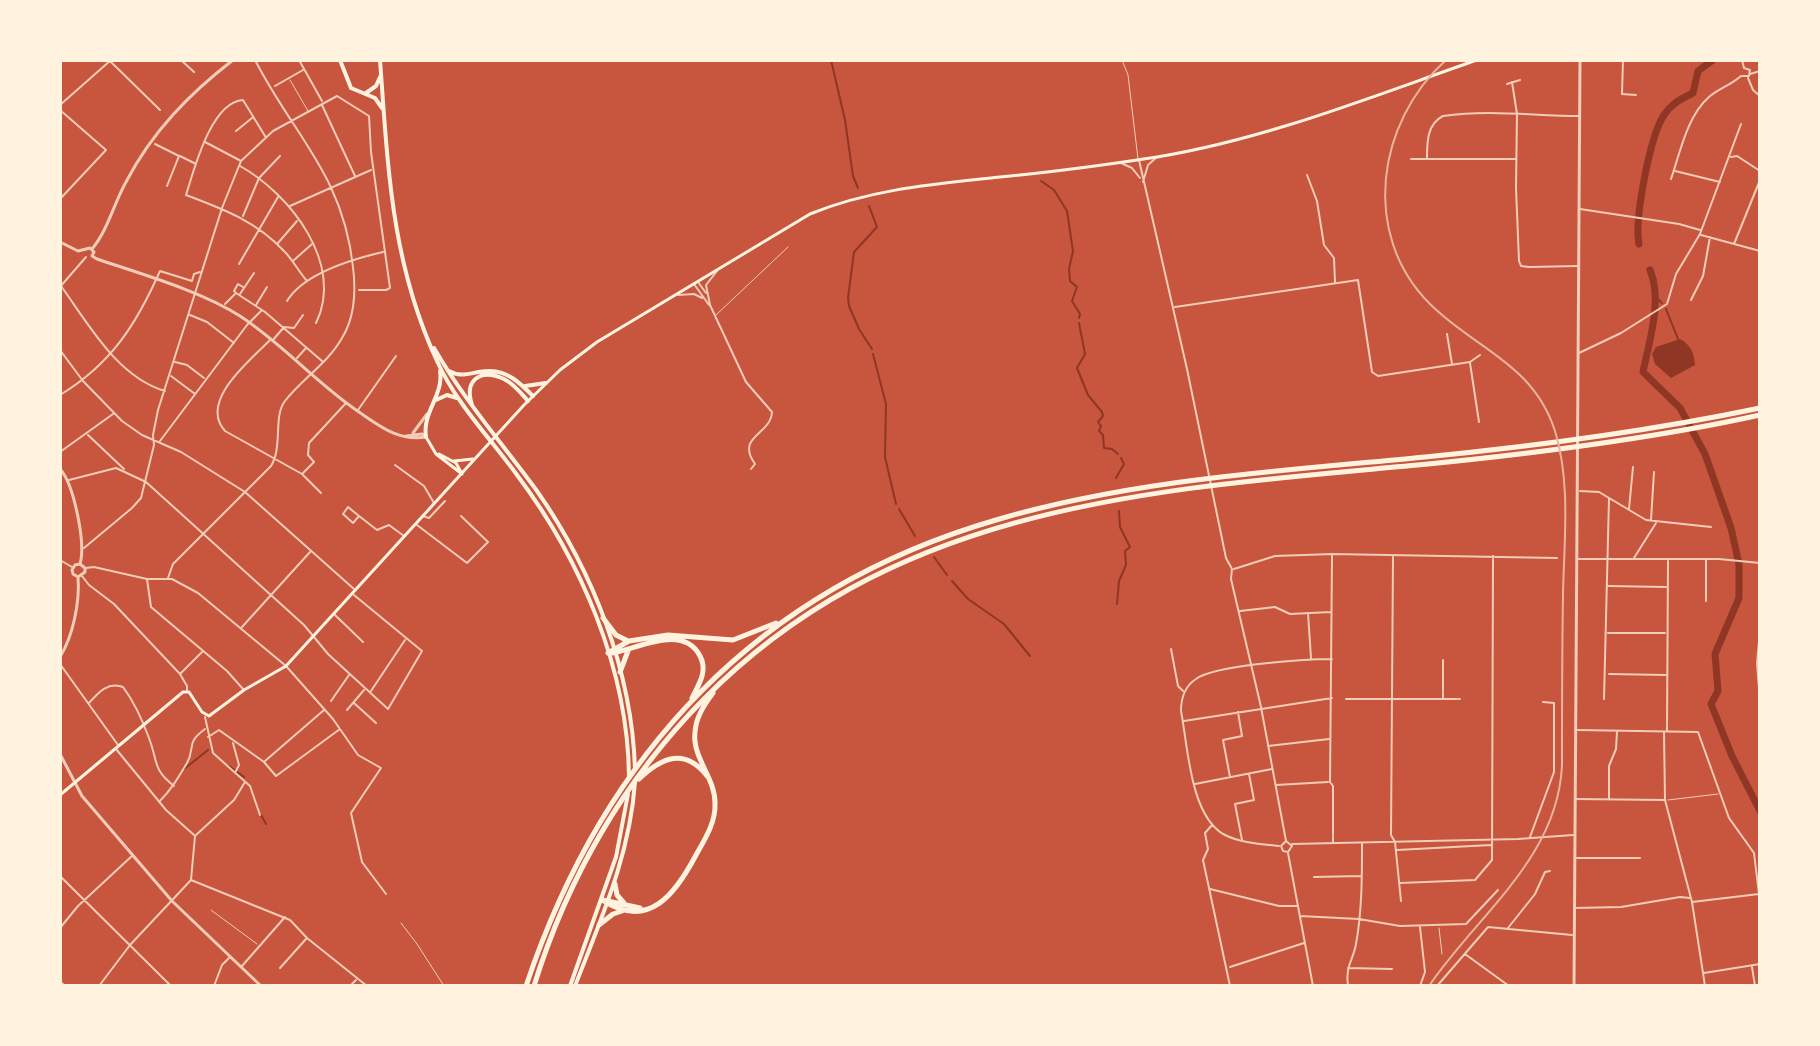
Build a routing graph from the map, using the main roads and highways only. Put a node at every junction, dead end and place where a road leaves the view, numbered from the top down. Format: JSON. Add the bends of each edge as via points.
{"nodes":[{"id":1,"x":340,"y":60,"type":"edge"},
{"id":2,"x":380,"y":60,"type":"edge"},
{"id":3,"x":1477,"y":60,"type":"edge"},
{"id":4,"x":381,"y":74,"type":"junction"},
{"id":5,"x":364,"y":94,"type":"junction"},
{"id":6,"x":384,"y":114,"type":"junction"},
{"id":7,"x":441,"y":366,"type":"junction"},
{"id":8,"x":546,"y":383,"type":"junction"},
{"id":9,"x":522,"y":385,"type":"junction"},
{"id":10,"x":533,"y":396,"type":"junction"},
{"id":11,"x":528,"y":401,"type":"junction"},
{"id":12,"x":432,"y":404,"type":"junction"},
{"id":13,"x":1760,"y":408,"type":"edge"},
{"id":14,"x":467,"y":409,"type":"junction"},
{"id":15,"x":474,"y":411,"type":"junction"},
{"id":16,"x":1760,"y":415,"type":"edge"},
{"id":17,"x":489,"y":434,"type":"junction"},
{"id":18,"x":426,"y":437,"type":"joint"},
{"id":19,"x":497,"y":444,"type":"junction"},
{"id":20,"x":1549,"y":447,"type":"junction"},
{"id":21,"x":433,"y":450,"type":"junction"},
{"id":22,"x":477,"y":457,"type":"junction"},
{"id":23,"x":452,"y":461,"type":"junction"},
{"id":24,"x":451,"y":467,"type":"junction"},
{"id":25,"x":462,"y":474,"type":"junction"},
{"id":26,"x":454,"y":483,"type":"junction"},
{"id":27,"x":1205,"y":483,"type":"junction"},
{"id":28,"x":603,"y":618,"type":"junction"},
{"id":29,"x":788,"y":618,"type":"junction"},
{"id":30,"x":630,"y":645,"type":"junction"},
{"id":31,"x":612,"y":652,"type":"junction"},
{"id":32,"x":620,"y":672,"type":"junction"},
{"id":33,"x":722,"y":681,"type":"junction"},
{"id":34,"x":687,"y":706,"type":"junction"},
{"id":35,"x":713,"y":786,"type":"junction"},
{"id":36,"x":629,"y":788,"type":"junction"},
{"id":37,"x":60,"y":795,"type":"edge"},
{"id":38,"x":626,"y":831,"type":"junction"},
{"id":39,"x":615,"y":884,"type":"junction"},
{"id":40,"x":606,"y":901,"type":"junction"},
{"id":41,"x":625,"y":903,"type":"junction"},
{"id":42,"x":646,"y":909,"type":"junction"},
{"id":43,"x":622,"y":911,"type":"junction"},
{"id":44,"x":599,"y":925,"type":"junction"},
{"id":45,"x":526,"y":986,"type":"edge"},
{"id":46,"x":534,"y":986,"type":"edge"},
{"id":47,"x":573,"y":986,"type":"edge"}],
"edges":[{"from":1,"to":5,"type":"main road","via":[[351,88]]},
{"from":2,"to":4,"type":"main road"},
{"from":3,"to":8,"type":"main road","via":[[1300,121],[1159,157],[884,191],[833,205],[597,342]]},
{"from":4,"to":5,"type":"main road"},
{"from":4,"to":6,"type":"main road"},
{"from":5,"to":6,"type":"main road","via":[[378,101]]},
{"from":6,"to":7,"type":"main road","via":[[395,230],[406,279]]},
{"from":7,"to":9,"type":"main road","via":[[459,375],[502,373]]},
{"from":7,"to":12,"type":"main road","via":[[441,385]]},
{"from":7,"to":14,"type":"main road"},
{"from":7,"to":15,"type":"main road"},
{"from":8,"to":9,"type":"main road"},
{"from":8,"to":10,"type":"main road"},
{"from":9,"to":10,"type":"main road"},
{"from":10,"to":11,"type":"main road"},
{"from":11,"to":15,"type":"main road","via":[[504,379],[481,376],[469,389]]},
{"from":11,"to":22,"type":"main road"},
{"from":12,"to":14,"type":"main road","via":[[450,395]]},
{"from":12,"to":18,"type":"main road"},
{"from":13,"to":20,"type":"highway"},
{"from":14,"to":17,"type":"main road"},
{"from":15,"to":17,"type":"main road"},
{"from":16,"to":20,"type":"highway"},
{"from":17,"to":19,"type":"main road"},
{"from":18,"to":21,"type":"main road"},
{"from":19,"to":28,"type":"main road","via":[[562,530]]},
{"from":19,"to":31,"type":"main road","via":[[565,548]]},
{"from":20,"to":27,"type":"highway"},
{"from":21,"to":23,"type":"main road"},
{"from":21,"to":24,"type":"main road"},
{"from":22,"to":23,"type":"main road"},
{"from":22,"to":25,"type":"main road"},
{"from":23,"to":25,"type":"main road"},
{"from":24,"to":25,"type":"main road"},
{"from":24,"to":26,"type":"main road"},
{"from":25,"to":26,"type":"main road"},
{"from":26,"to":37,"type":"main road","via":[[286,666],[209,716],[187,691]]},
{"from":27,"to":29,"type":"highway","via":[[1094,496],[982,524],[882,563]]},
{"from":27,"to":33,"type":"highway","via":[[1051,513],[937,547],[824,603]]},
{"from":28,"to":30,"type":"highway"},
{"from":28,"to":31,"type":"main road"},
{"from":29,"to":30,"type":"highway","via":[[730,641],[668,635]]},
{"from":29,"to":34,"type":"highway"},
{"from":30,"to":31,"type":"highway"},
{"from":30,"to":32,"type":"highway"},
{"from":30,"to":34,"type":"highway","via":[[671,639],[696,649],[703,676]]},
{"from":31,"to":32,"type":"main road"},
{"from":31,"to":38,"type":"main road","via":[[627,745]]},
{"from":32,"to":38,"type":"main road","via":[[635,771]]},
{"from":33,"to":35,"type":"highway","via":[[695,730],[696,750]]},
{"from":33,"to":36,"type":"highway"},
{"from":34,"to":45,"type":"highway","via":[[631,771],[600,820],[555,908]]},
{"from":35,"to":36,"type":"highway","via":[[696,764],[676,758],[659,763]]},
{"from":35,"to":42,"type":"highway","via":[[714,818],[697,855],[671,896]]},
{"from":36,"to":46,"type":"highway","via":[[570,893]]},
{"from":38,"to":39,"type":"main road"},
{"from":38,"to":40,"type":"main road"},
{"from":39,"to":40,"type":"main road"},
{"from":39,"to":41,"type":"highway"},
{"from":40,"to":41,"type":"highway"},
{"from":40,"to":43,"type":"highway"},
{"from":40,"to":44,"type":"main road"},
{"from":40,"to":47,"type":"main road"},
{"from":41,"to":42,"type":"highway"},
{"from":42,"to":43,"type":"highway"},
{"from":43,"to":44,"type":"highway"},
{"from":44,"to":47,"type":"main road"}]}
